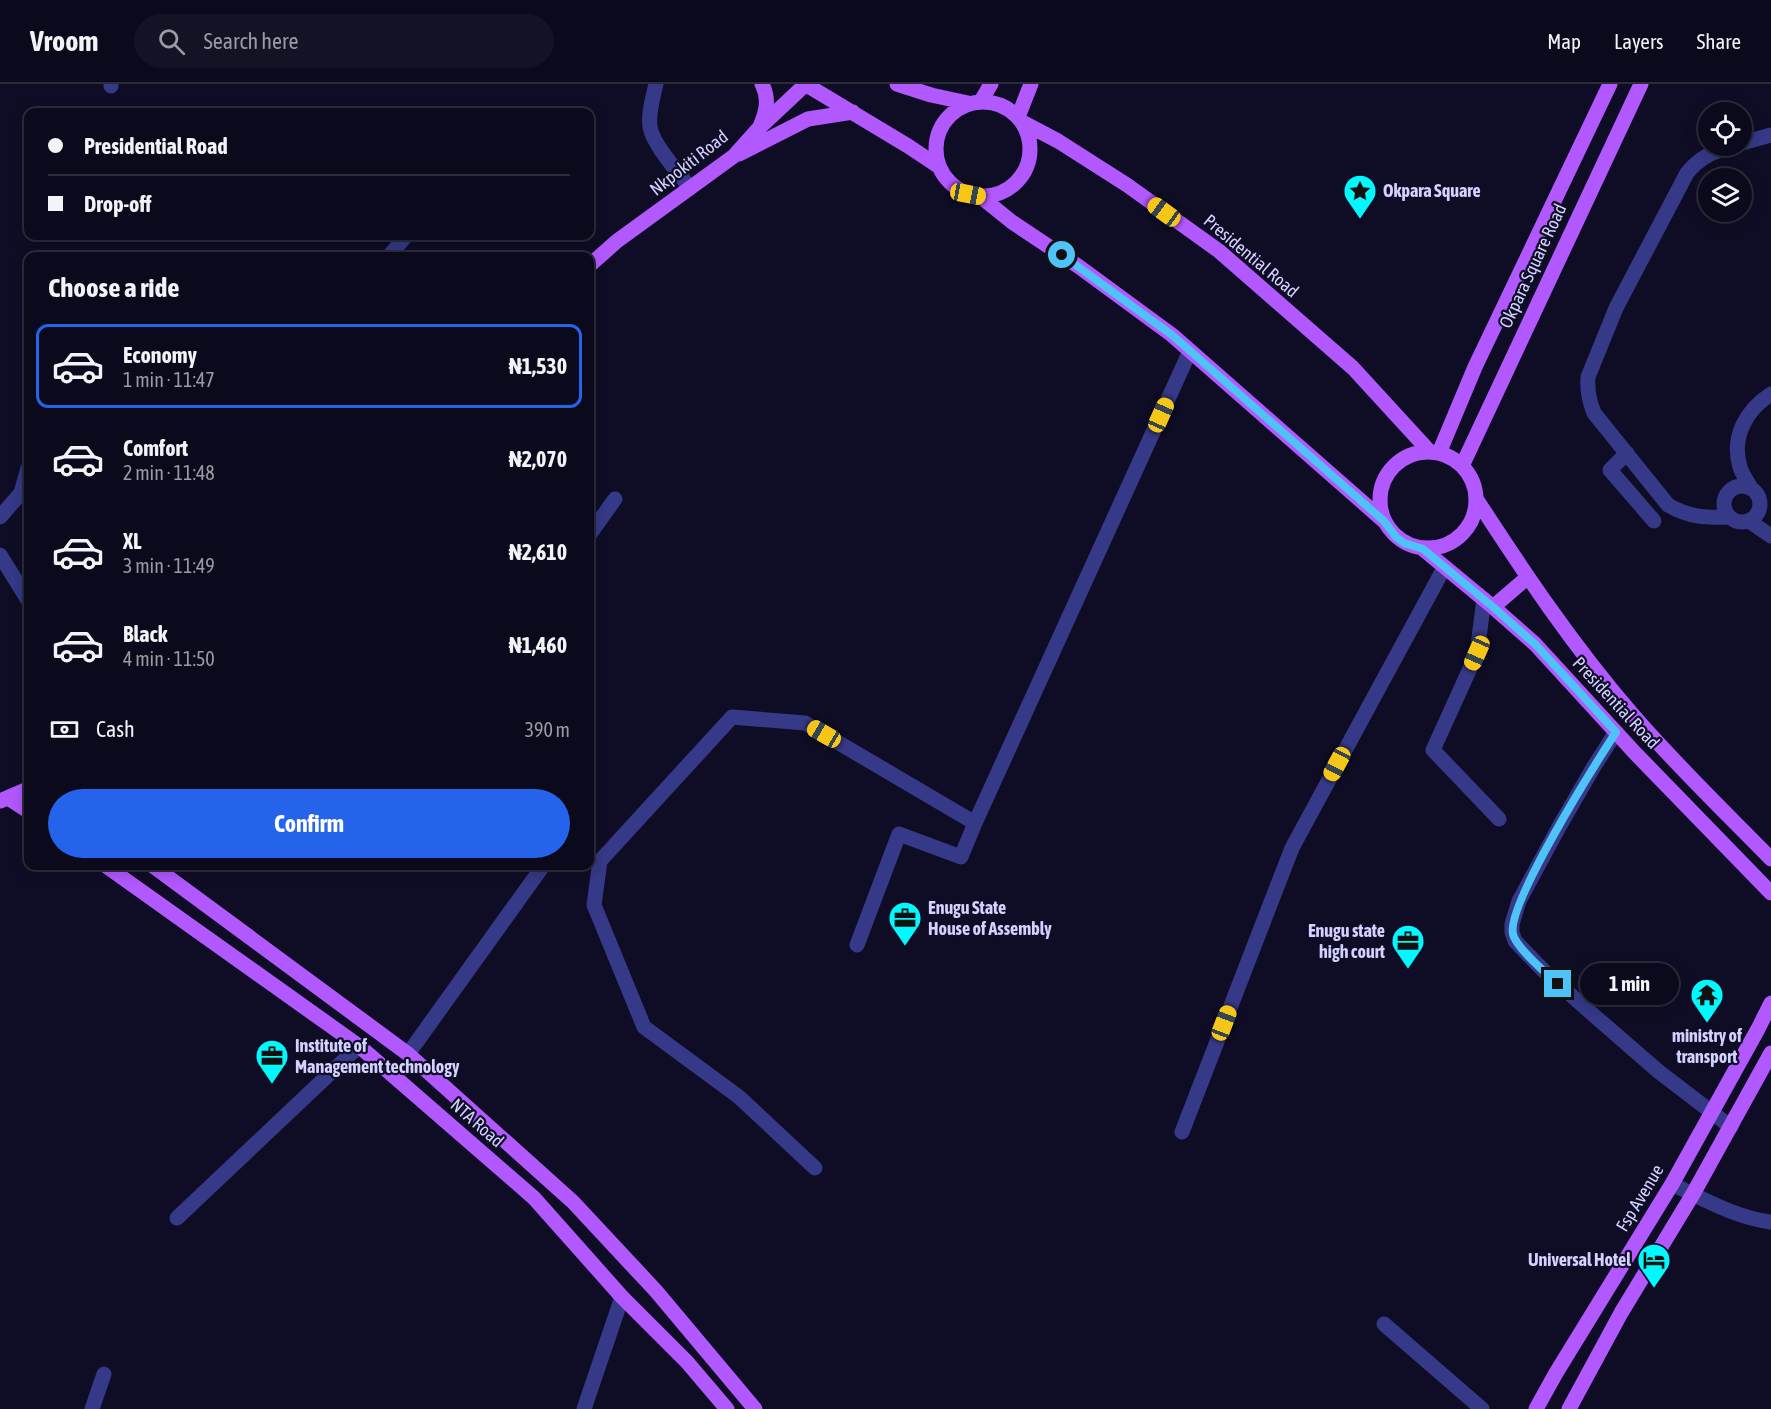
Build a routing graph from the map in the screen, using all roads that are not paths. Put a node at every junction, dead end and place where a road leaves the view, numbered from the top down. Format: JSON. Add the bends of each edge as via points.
{"nodes":[{"id":1,"x":656,"y":84,"type":"edge"},
{"id":2,"x":762,"y":84,"type":"edge"},
{"id":3,"x":806,"y":84,"type":"edge"},
{"id":4,"x":897,"y":84,"type":"edge"},
{"id":5,"x":991,"y":84,"type":"edge"},
{"id":6,"x":1031,"y":84,"type":"edge"},
{"id":7,"x":1610,"y":84,"type":"edge"},
{"id":8,"x":1641,"y":84,"type":"edge"},
{"id":9,"x":975,"y":102,"type":"junction"},
{"id":10,"x":853,"y":112,"type":"junction"},
{"id":11,"x":1020,"y":120,"type":"junction"},
{"id":12,"x":759,"y":128,"type":"junction"},
{"id":13,"x":1771,"y":135,"type":"edge"},
{"id":14,"x":1752,"y":140,"type":"edge"},
{"id":15,"x":734,"y":156,"type":"junction"},
{"id":16,"x":1705,"y":156,"type":"edge"},
{"id":17,"x":938,"y":166,"type":"junction"},
{"id":18,"x":690,"y":188,"type":"junction"},
{"id":19,"x":981,"y":196,"type":"junction"},
{"id":20,"x":403,"y":240,"type":"edge"},
{"id":21,"x":392,"y":252,"type":"edge"},
{"id":22,"x":594,"y":262,"type":"edge"},
{"id":23,"x":1190,"y":351,"type":"junction"},
{"id":24,"x":1771,"y":394,"type":"edge"},
{"id":25,"x":1435,"y":452,"type":"junction"},
{"id":26,"x":1627,"y":453,"type":"junction"},
{"id":27,"x":1462,"y":466,"type":"junction"},
{"id":28,"x":24,"y":482,"type":"edge"},
{"id":29,"x":615,"y":499,"type":"dead end"},
{"id":30,"x":1761,"y":499,"type":"edge"},
{"id":31,"x":1477,"y":500,"type":"junction"},
{"id":32,"x":0,"y":517,"type":"edge"},
{"id":33,"x":1729,"y":517,"type":"junction"},
{"id":34,"x":1384,"y":521,"type":"junction"},
{"id":35,"x":1654,"y":521,"type":"dead end"},
{"id":36,"x":1749,"y":521,"type":"junction"},
{"id":37,"x":594,"y":528,"type":"edge"},
{"id":38,"x":1771,"y":536,"type":"edge"},
{"id":39,"x":1423,"y":549,"type":"junction"},
{"id":40,"x":0,"y":555,"type":"edge"},
{"id":41,"x":1444,"y":568,"type":"junction"},
{"id":42,"x":1528,"y":577,"type":"junction"},
{"id":43,"x":24,"y":594,"type":"edge"},
{"id":44,"x":1489,"y":603,"type":"junction"},
{"id":45,"x":1616,"y":732,"type":"junction"},
{"id":46,"x":24,"y":791,"type":"edge"},
{"id":47,"x":4,"y":799,"type":"edge"},
{"id":48,"x":24,"y":809,"type":"edge"},
{"id":49,"x":1499,"y":819,"type":"dead end"},
{"id":50,"x":975,"y":823,"type":"junction"},
{"id":51,"x":1771,"y":859,"type":"edge"},
{"id":52,"x":112,"y":870,"type":"edge"},
{"id":53,"x":158,"y":870,"type":"edge"},
{"id":54,"x":540,"y":870,"type":"edge"},
{"id":55,"x":1771,"y":893,"type":"edge"},
{"id":56,"x":857,"y":945,"type":"dead end"},
{"id":57,"x":1771,"y":1003,"type":"edge"},
{"id":58,"x":359,"y":1046,"type":"junction"},
{"id":59,"x":1771,"y":1053,"type":"edge"},
{"id":60,"x":408,"y":1054,"type":"junction"},
{"id":61,"x":1712,"y":1112,"type":"junction"},
{"id":62,"x":1731,"y":1127,"type":"junction"},
{"id":63,"x":1182,"y":1132,"type":"dead end"},
{"id":64,"x":815,"y":1168,"type":"dead end"},
{"id":65,"x":1672,"y":1184,"type":"junction"},
{"id":66,"x":1693,"y":1194,"type":"junction"},
{"id":67,"x":177,"y":1218,"type":"dead end"},
{"id":68,"x":1651,"y":1219,"type":"junction"},
{"id":69,"x":1771,"y":1221,"type":"edge"},
{"id":70,"x":1672,"y":1230,"type":"junction"},
{"id":71,"x":621,"y":1297,"type":"junction"},
{"id":72,"x":1384,"y":1324,"type":"dead end"},
{"id":73,"x":1577,"y":1339,"type":"junction"},
{"id":74,"x":1597,"y":1357,"type":"junction"},
{"id":75,"x":104,"y":1374,"type":"dead end"},
{"id":76,"x":92,"y":1409,"type":"edge"},
{"id":77,"x":584,"y":1409,"type":"edge"},
{"id":78,"x":727,"y":1409,"type":"edge"},
{"id":79,"x":755,"y":1409,"type":"edge"},
{"id":80,"x":1482,"y":1409,"type":"edge"},
{"id":81,"x":1536,"y":1409,"type":"edge"},
{"id":82,"x":1569,"y":1409,"type":"edge"}],
"edges":[{"from":1,"to":18,"type":"street","via":[[650,127],[654,140]]},
{"from":2,"to":12,"type":"main road","via":[[767,100]]},
{"from":3,"to":10,"type":"main road"},
{"from":3,"to":12,"type":"main road","name":"Nkpokiti Road"},
{"from":4,"to":9,"type":"main road","via":[[931,95]]},
{"from":5,"to":9,"type":"main road"},
{"from":6,"to":11,"type":"main road"},
{"from":7,"to":25,"type":"main road"},
{"from":8,"to":27,"type":"main road","name":"Okpara Square Road"},
{"from":9,"to":11,"type":"main road","via":[[1002,105]]},
{"from":9,"to":17,"type":"main road","via":[[954,110],[943,122],[936,135]]},
{"from":10,"to":15,"type":"main road","via":[[808,119]]},
{"from":10,"to":17,"type":"main road"},
{"from":11,"to":19,"type":"main road","via":[[1030,147],[1025,172],[1006,190]]},
{"from":11,"to":25,"type":"main road","name":"Presidential Road","via":[[1128,185],[1220,251],[1353,368]]},
{"from":12,"to":15,"type":"main road","name":"Nkpokiti Road"},
{"from":13,"to":14,"type":"street"},
{"from":15,"to":18,"type":"main road","name":"Nkpokiti Road"},
{"from":16,"to":26,"type":"street","via":[[1687,173],[1616,308],[1588,377],[1594,413]]},
{"from":17,"to":19,"type":"main road","via":[[955,188]]},
{"from":18,"to":22,"type":"main road","name":"Nkpokiti Road"},
{"from":19,"to":23,"type":"main road"},
{"from":20,"to":21,"type":"street"},
{"from":23,"to":34,"type":"main road"},
{"from":23,"to":50,"type":"street"},
{"from":24,"to":30,"type":"street","via":[[1749,414],[1741,427],[1737,448],[1740,467]]},
{"from":25,"to":27,"type":"main road"},
{"from":25,"to":34,"type":"main road","via":[[1413,454],[1398,461],[1387,473],[1380,489],[1379,506]]},
{"from":26,"to":33,"type":"street","via":[[1668,505],[1695,517]]},
{"from":26,"to":35,"type":"street","via":[[1610,470]]},
{"from":27,"to":31,"type":"main road","via":[[1473,482]]},
{"from":28,"to":32,"type":"street","via":[[21,493]]},
{"from":29,"to":37,"type":"street"},
{"from":30,"to":33,"type":"street","via":[[1744,486],[1728,491],[1723,504]]},
{"from":30,"to":36,"type":"street","via":[[1758,514]]},
{"from":31,"to":39,"type":"main road","via":[[1475,513],[1461,536],[1449,544]]},
{"from":31,"to":42,"type":"main road","name":"Presidential Road"},
{"from":33,"to":36,"type":"street","via":[[1737,522]]},
{"from":34,"to":39,"type":"main road","via":[[1404,543]]},
{"from":36,"to":38,"type":"street"},
{"from":39,"to":41,"type":"main road","name":"Presidential Road"},
{"from":40,"to":43,"type":"street"},
{"from":41,"to":44,"type":"main road","name":"Presidential Road"},
{"from":41,"to":63,"type":"street","via":[[1292,848]]},
{"from":42,"to":44,"type":"main road"},
{"from":42,"to":51,"type":"main road","name":"Presidential Road","via":[[1631,713]]},
{"from":44,"to":45,"type":"main road","name":"Presidential Road","via":[[1535,644]]},
{"from":44,"to":49,"type":"street","via":[[1477,653],[1433,750]]},
{"from":45,"to":55,"type":"main road","name":"Presidential Road"},
{"from":45,"to":61,"type":"street","via":[[1519,901],[1512,932],[1515,941],[1543,970],[1658,1071]]},
{"from":46,"to":47,"type":"main road"},
{"from":47,"to":48,"type":"main road"},
{"from":50,"to":56,"type":"street","via":[[961,857],[899,834]]},
{"from":50,"to":64,"type":"street","via":[[805,723],[732,717],[600,861],[594,905],[644,1027],[739,1097]]},
{"from":52,"to":58,"type":"main road","name":"NTA Road"},
{"from":53,"to":60,"type":"main road","name":"NTA Road"},
{"from":54,"to":60,"type":"street"},
{"from":57,"to":61,"type":"main road","name":"Fsp Avenue"},
{"from":58,"to":67,"type":"street"},
{"from":58,"to":71,"type":"main road","name":"NTA Road","via":[[534,1198]]},
{"from":59,"to":62,"type":"main road"},
{"from":60,"to":79,"type":"main road","name":"NTA Road","via":[[573,1202],[656,1291]]},
{"from":61,"to":62,"type":"street"},
{"from":61,"to":65,"type":"main road","name":"Fsp Avenue"},
{"from":62,"to":66,"type":"main road"},
{"from":65,"to":66,"type":"street"},
{"from":65,"to":68,"type":"main road","name":"Fsp Avenue"},
{"from":66,"to":69,"type":"street","via":[[1749,1218]]},
{"from":66,"to":70,"type":"main road"},
{"from":68,"to":70,"type":"main road"},
{"from":68,"to":73,"type":"main road","name":"Fsp Avenue"},
{"from":70,"to":74,"type":"main road"},
{"from":71,"to":77,"type":"street"},
{"from":71,"to":78,"type":"main road","name":"NTA Road","via":[[687,1362]]},
{"from":72,"to":80,"type":"street"},
{"from":73,"to":74,"type":"main road"},
{"from":73,"to":81,"type":"main road","name":"Fsp Avenue"},
{"from":74,"to":82,"type":"main road"},
{"from":75,"to":76,"type":"street"}]}
